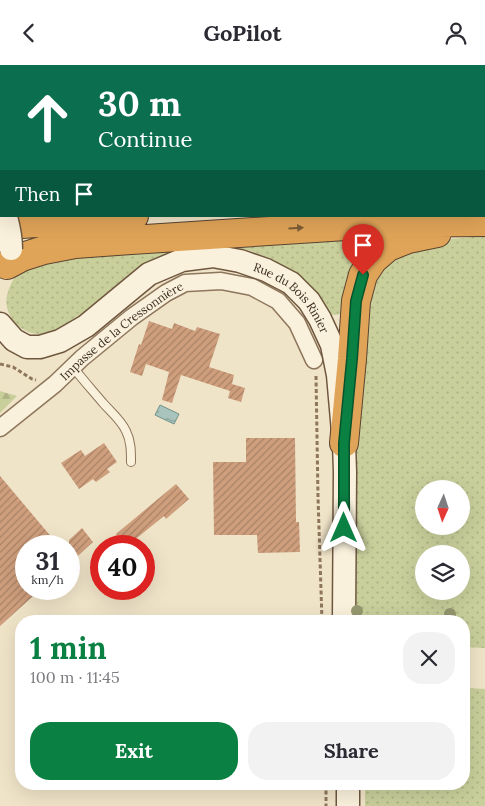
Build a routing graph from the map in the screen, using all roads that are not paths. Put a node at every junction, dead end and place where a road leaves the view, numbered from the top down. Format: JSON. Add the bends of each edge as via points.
{"nodes":[{"id":1,"x":123,"y":217,"type":"edge"},
{"id":2,"x":254,"y":217,"type":"edge"},
{"id":3,"x":485,"y":222,"type":"edge"},
{"id":4,"x":7,"y":228,"type":"edge"},
{"id":5,"x":485,"y":230,"type":"edge"},
{"id":6,"x":0,"y":325,"type":"edge"},
{"id":7,"x":314,"y":360,"type":"road end"},
{"id":8,"x":72,"y":367,"type":"junction"},
{"id":9,"x":0,"y":427,"type":"edge"},
{"id":10,"x":344,"y":443,"type":"junction"},
{"id":11,"x":130,"y":462,"type":"dead end"},
{"id":12,"x":344,"y":615,"type":"edge"},
{"id":13,"x":348,"y":790,"type":"edge"},
{"id":14,"x":348,"y":806,"type":"edge"}],
"edges":[{"from":1,"to":4,"type":"highway"},
{"from":2,"to":4,"type":"highway"},
{"from":4,"to":3,"type":"highway","one_way":true,"via":[[22,257],[44,249],[130,239],[392,223]]},
{"from":5,"to":10,"type":"highway","via":[[408,239],[388,247],[372,260],[363,275],[356,301]]},
{"from":6,"to":10,"type":"street","name":"Rue du Bois Rinier","via":[[14,340],[27,347],[40,347],[60,341],[86,326],[149,274],[182,260],[213,256],[249,264],[291,283],[309,301],[320,319],[332,345],[338,375]]},
{"from":7,"to":8,"type":"street","name":"Impasse de la Cressonnière","via":[[297,323],[278,301],[252,287],[221,281],[185,283],[166,293]]},
{"from":8,"to":9,"type":"street","name":"Impasse de la Cressonnière"},
{"from":8,"to":11,"type":"lane","via":[[120,421],[129,439]]},
{"from":10,"to":12,"type":"street","name":"Rue du Bois Rinier"},
{"from":13,"to":14,"type":"street"}]}
